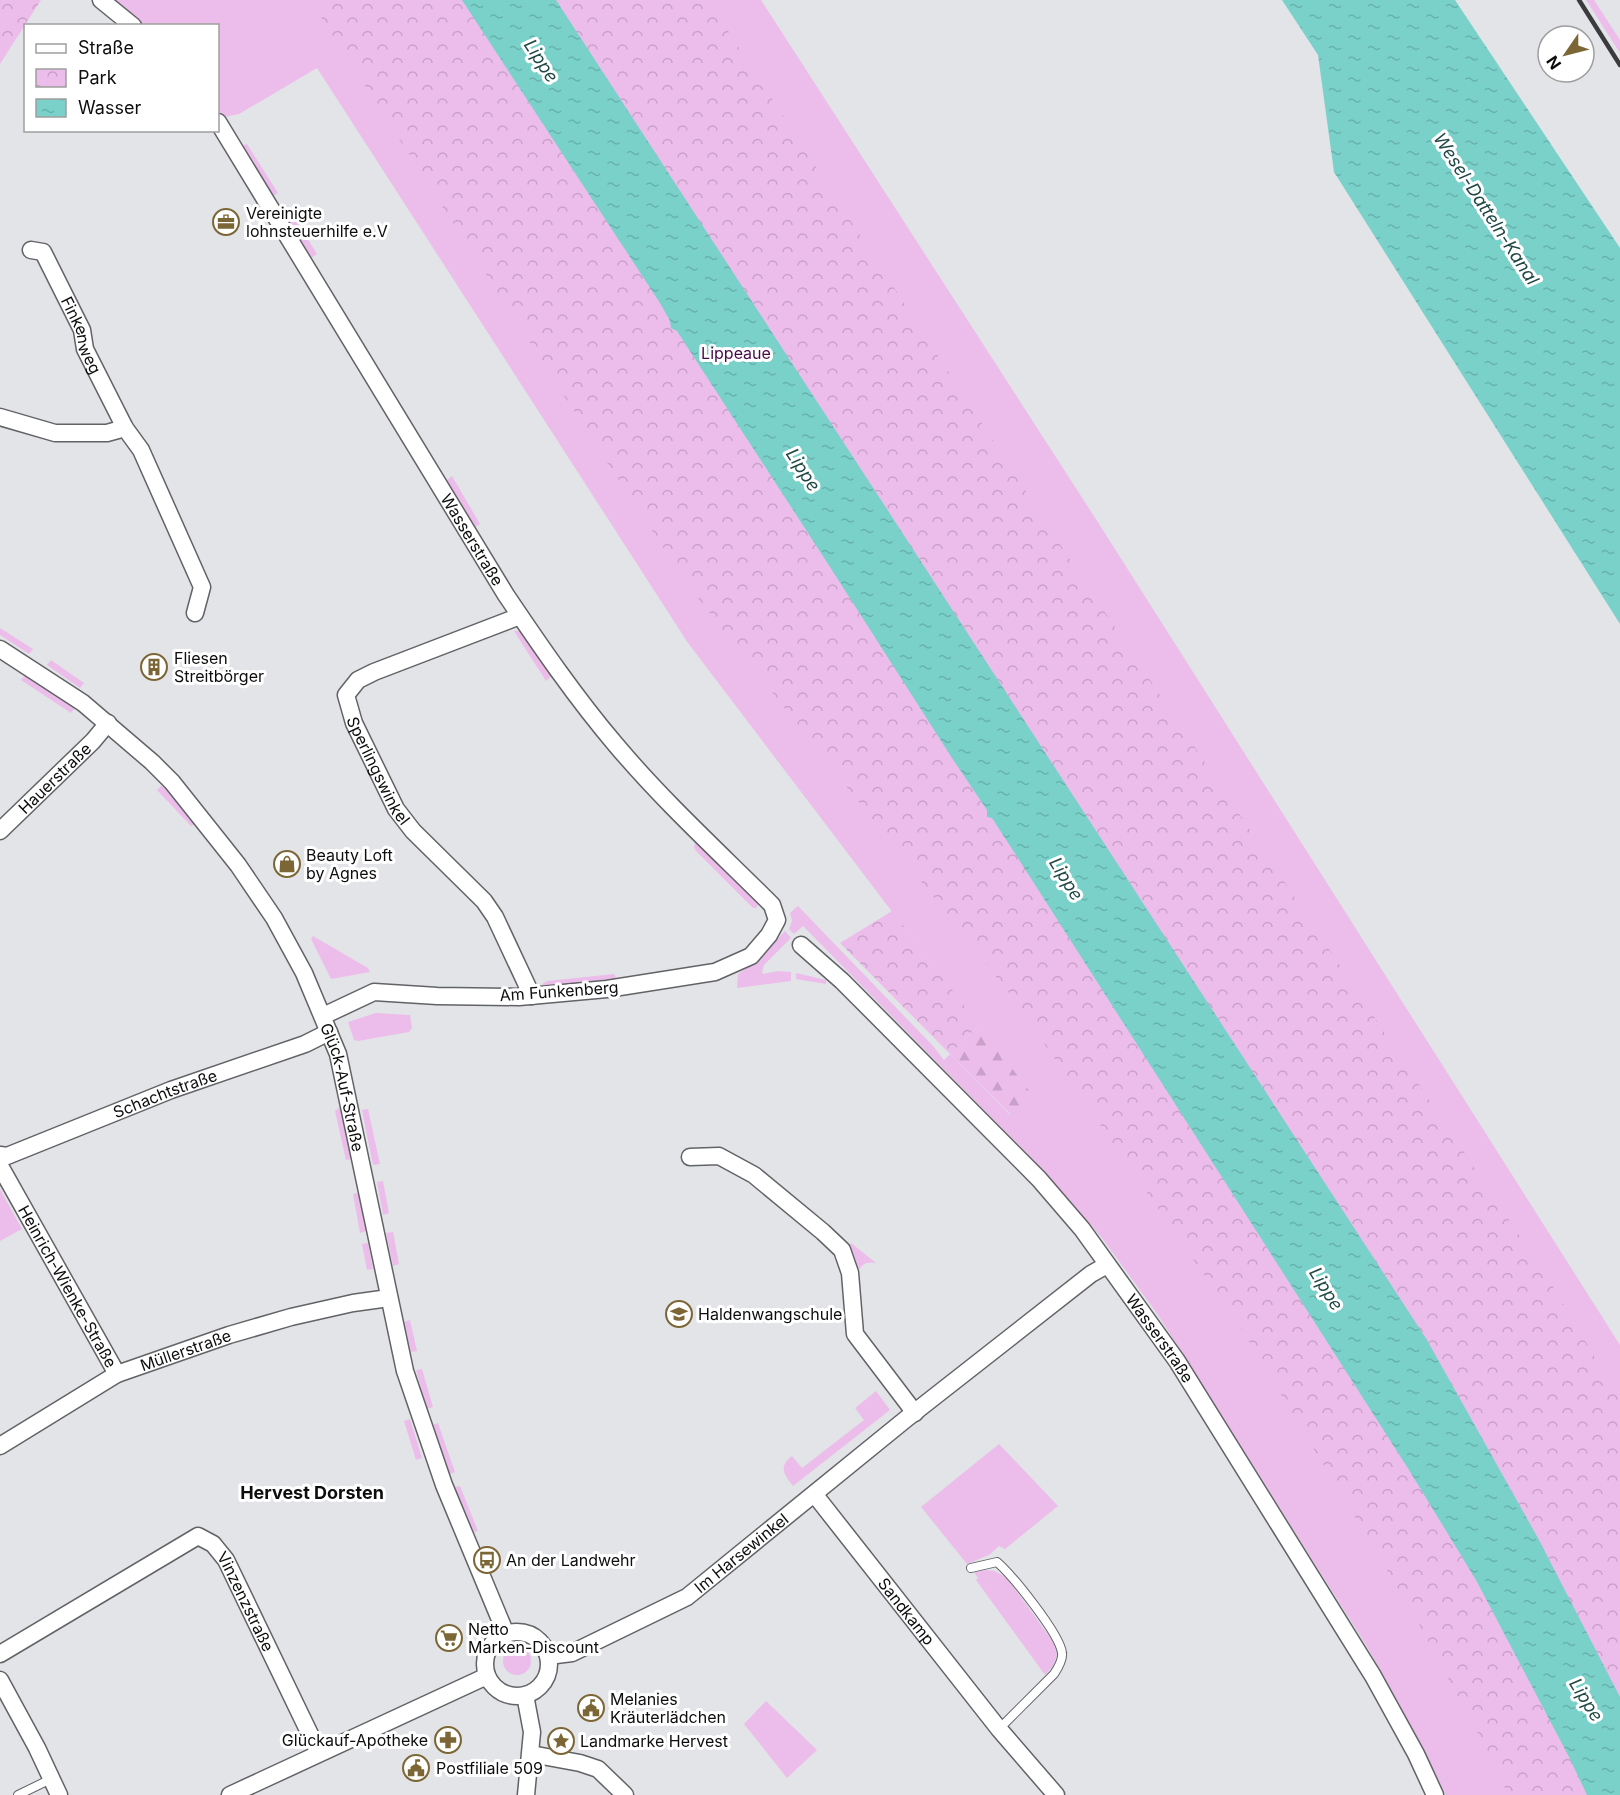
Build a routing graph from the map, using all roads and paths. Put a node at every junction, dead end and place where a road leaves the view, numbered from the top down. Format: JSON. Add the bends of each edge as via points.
{"nodes":[{"id":1,"x":101,"y":0,"type":"edge"},
{"id":2,"x":131,"y":24,"type":"edge"},
{"id":3,"x":219,"y":124,"type":"edge"},
{"id":4,"x":30,"y":250,"type":"dead end"},
{"id":5,"x":0,"y":417,"type":"edge"},
{"id":6,"x":126,"y":428,"type":"junction"},
{"id":7,"x":195,"y":613,"type":"dead end"},
{"id":8,"x":520,"y":616,"type":"junction"},
{"id":9,"x":0,"y":649,"type":"edge"},
{"id":10,"x":108,"y":723,"type":"junction"},
{"id":11,"x":0,"y":831,"type":"edge"},
{"id":12,"x":777,"y":920,"type":"joint"},
{"id":13,"x":801,"y":945,"type":"dead end"},
{"id":14,"x":532,"y":996,"type":"junction"},
{"id":15,"x":326,"y":1024,"type":"junction"},
{"id":16,"x":0,"y":1155,"type":"edge"},
{"id":17,"x":690,"y":1156,"type":"dead end"},
{"id":18,"x":0,"y":1166,"type":"edge"},
{"id":19,"x":1107,"y":1265,"type":"junction"},
{"id":20,"x":389,"y":1298,"type":"junction"},
{"id":21,"x":117,"y":1374,"type":"junction"},
{"id":22,"x":915,"y":1413,"type":"junction"},
{"id":23,"x":0,"y":1446,"type":"edge"},
{"id":24,"x":815,"y":1495,"type":"junction"},
{"id":25,"x":971,"y":1568,"type":"dead end"},
{"id":26,"x":506,"y":1634,"type":"junction"},
{"id":27,"x":0,"y":1653,"type":"edge"},
{"id":28,"x":548,"y":1656,"type":"junction"},
{"id":29,"x":488,"y":1676,"type":"junction"},
{"id":30,"x":0,"y":1680,"type":"edge"},
{"id":31,"x":525,"y":1695,"type":"junction"},
{"id":32,"x":999,"y":1730,"type":"junction"},
{"id":33,"x":319,"y":1753,"type":"junction"},
{"id":34,"x":531,"y":1754,"type":"junction"},
{"id":35,"x":51,"y":1779,"type":"junction"},
{"id":36,"x":18,"y":1795,"type":"edge"},
{"id":37,"x":59,"y":1795,"type":"edge"},
{"id":38,"x":230,"y":1795,"type":"edge"},
{"id":39,"x":526,"y":1795,"type":"edge"},
{"id":40,"x":625,"y":1795,"type":"edge"},
{"id":41,"x":1056,"y":1795,"type":"edge"},
{"id":42,"x":1435,"y":1795,"type":"edge"}],
"edges":[{"from":1,"to":2,"type":"street"},
{"from":3,"to":8,"type":"street","name":"Wasserstraße"},
{"from":4,"to":6,"type":"street","name":"Finkenweg","via":[[43,252],[82,330],[85,349]]},
{"from":5,"to":6,"type":"street","via":[[55,433],[107,433]]},
{"from":6,"to":7,"type":"street","name":"Finkenweg","via":[[141,450],[202,587]]},
{"from":8,"to":12,"type":"street","name":"Wasserstraße","via":[[616,745],[772,905]]},
{"from":8,"to":14,"type":"street","name":"Sperlingswinkel","via":[[374,672],[358,680],[346,695],[354,723],[396,809],[484,901]]},
{"from":9,"to":10,"type":"street","name":"Glück-Auf-Straße"},
{"from":10,"to":11,"type":"street","name":"Hauerstraße"},
{"from":10,"to":15,"type":"street","name":"Glück-Auf-Straße","via":[[172,782],[238,865],[274,918]]},
{"from":12,"to":14,"type":"street","name":"Am Funkenberg","via":[[751,956],[715,972]]},
{"from":13,"to":19,"type":"street","name":"Wasserstraße","via":[[842,981],[1039,1179]]},
{"from":14,"to":15,"type":"street","name":"Am Funkenberg","via":[[374,992]]},
{"from":15,"to":16,"type":"street","name":"Schachtstraße","via":[[311,1041],[171,1090],[7,1156]]},
{"from":15,"to":20,"type":"street","name":"Glück-Auf-Straße","via":[[338,1054]]},
{"from":17,"to":22,"type":"street","via":[[719,1156],[754,1175],[842,1250],[849,1273],[855,1334]]},
{"from":18,"to":21,"type":"street","name":"Heinrich-Wienke-Straße"},
{"from":19,"to":22,"type":"street","name":"Im Harsewinkel"},
{"from":19,"to":42,"type":"street","name":"Wasserstraße","via":[[1177,1360],[1306,1567],[1373,1676]]},
{"from":20,"to":21,"type":"street","name":"Müllerstraße","via":[[291,1317]]},
{"from":20,"to":26,"type":"street","name":"Glück-Auf-Straße","via":[[405,1371],[444,1485]]},
{"from":21,"to":23,"type":"street","name":"Müllerstraße"},
{"from":22,"to":24,"type":"street","name":"Im Harsewinkel"},
{"from":24,"to":28,"type":"street","name":"Im Harsewinkel","via":[[687,1597],[572,1653]]},
{"from":24,"to":32,"type":"street","name":"Sandkamp"},
{"from":25,"to":32,"type":"lane","via":[[997,1562],[1011,1575],[1058,1640],[1062,1653],[1054,1674]]},
{"from":26,"to":28,"type":"street","via":[[527,1633],[537,1639]]},
{"from":26,"to":29,"type":"street","via":[[490,1646],[485,1666]]},
{"from":27,"to":33,"type":"street","name":"Vinzenzstraße","via":[[198,1536],[213,1544],[226,1560]]},
{"from":28,"to":31,"type":"street","via":[[549,1666],[542,1684]]},
{"from":29,"to":31,"type":"street","via":[[492,1684],[507,1694]]},
{"from":29,"to":33,"type":"street"},
{"from":30,"to":35,"type":"street"},
{"from":31,"to":34,"type":"street","via":[[532,1732]]},
{"from":32,"to":41,"type":"street","name":"Sandkamp"},
{"from":33,"to":38,"type":"street"},
{"from":34,"to":39,"type":"street"},
{"from":34,"to":40,"type":"street","via":[[598,1769]]},
{"from":35,"to":36,"type":"lane"},
{"from":35,"to":37,"type":"street"}]}
